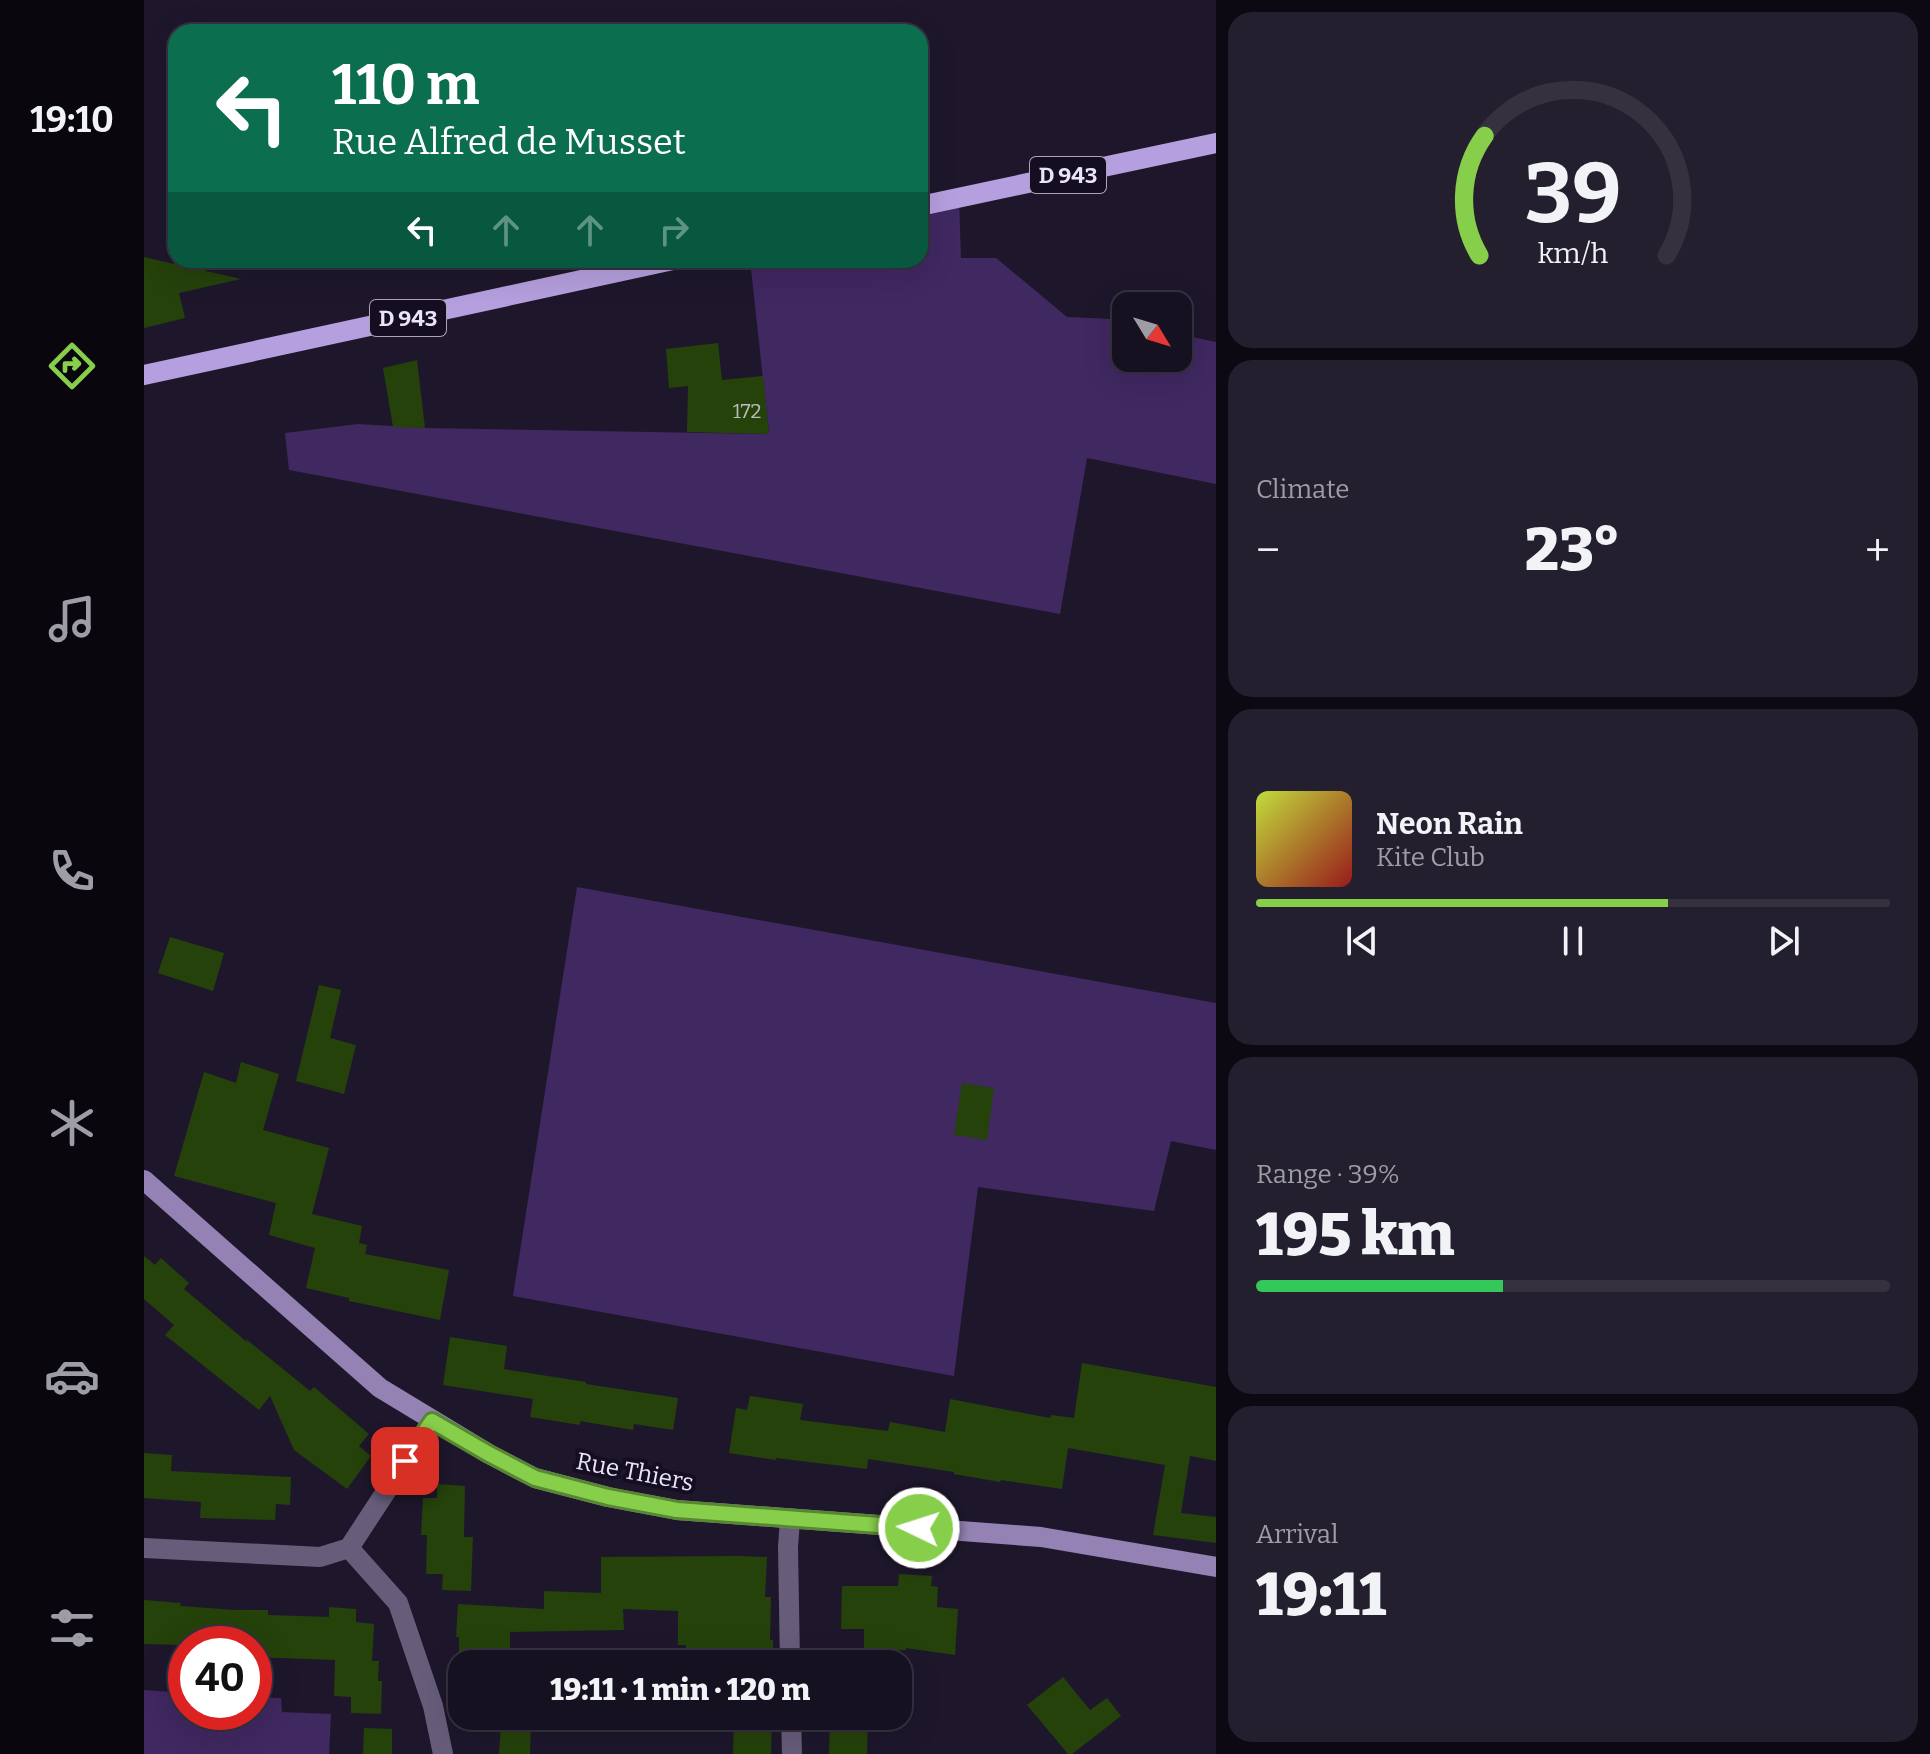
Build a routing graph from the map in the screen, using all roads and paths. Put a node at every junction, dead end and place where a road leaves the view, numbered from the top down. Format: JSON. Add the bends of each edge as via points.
{"nodes":[{"id":1,"x":1216,"y":143,"type":"edge"},
{"id":2,"x":928,"y":204,"type":"edge"},
{"id":3,"x":636,"y":268,"type":"edge"},
{"id":4,"x":144,"y":375,"type":"edge"},
{"id":5,"x":144,"y":1180,"type":"edge"},
{"id":6,"x":432,"y":1421,"type":"junction"},
{"id":7,"x":790,"y":1520,"type":"junction"},
{"id":8,"x":144,"y":1548,"type":"edge"},
{"id":9,"x":349,"y":1548,"type":"junction"},
{"id":10,"x":1216,"y":1567,"type":"edge"},
{"id":11,"x":790,"y":1650,"type":"edge"},
{"id":12,"x":791,"y":1730,"type":"edge"},
{"id":13,"x":443,"y":1754,"type":"edge"},
{"id":14,"x":792,"y":1754,"type":"edge"}],
"edges":[{"from":1,"to":2,"type":"main road","number":"D 943"},
{"from":3,"to":4,"type":"main road","number":"D 943"},
{"from":5,"to":6,"type":"street","name":"Rue Thiers","via":[[380,1388]]},
{"from":6,"to":7,"type":"street","name":"Rue Thiers","via":[[535,1478],[677,1510]]},
{"from":6,"to":9,"type":"street"},
{"from":7,"to":10,"type":"street","name":"Rue Thiers","via":[[1041,1537]]},
{"from":7,"to":11,"type":"street"},
{"from":8,"to":9,"type":"street","via":[[320,1557]]},
{"from":9,"to":13,"type":"street","via":[[398,1603],[433,1706]]},
{"from":12,"to":14,"type":"street"}]}
